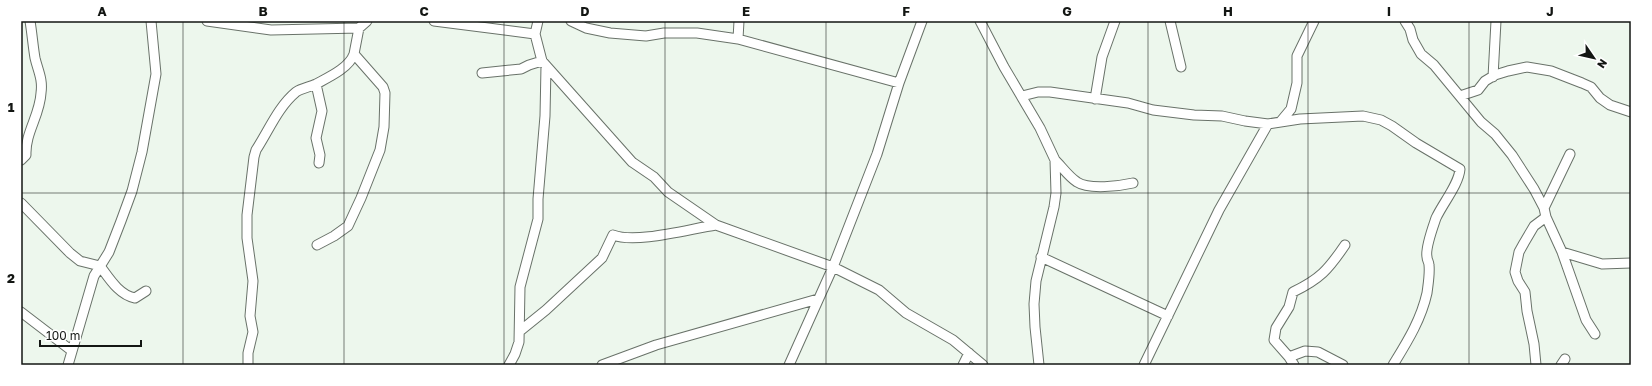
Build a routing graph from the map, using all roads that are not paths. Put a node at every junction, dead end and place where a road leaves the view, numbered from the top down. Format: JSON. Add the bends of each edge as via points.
{"nodes":[{"id":1,"x":30,"y":21,"type":"edge"},
{"id":2,"x":151,"y":21,"type":"edge"},
{"id":3,"x":207,"y":21,"type":"edge"},
{"id":4,"x":367,"y":21,"type":"edge"},
{"id":5,"x":434,"y":21,"type":"edge"},
{"id":6,"x":538,"y":21,"type":"edge"},
{"id":7,"x":571,"y":21,"type":"edge"},
{"id":8,"x":739,"y":21,"type":"edge"},
{"id":9,"x":922,"y":21,"type":"edge"},
{"id":10,"x":980,"y":21,"type":"edge"},
{"id":11,"x":1116,"y":21,"type":"edge"},
{"id":12,"x":1170,"y":21,"type":"edge"},
{"id":13,"x":1314,"y":21,"type":"edge"},
{"id":14,"x":1405,"y":21,"type":"edge"},
{"id":15,"x":1496,"y":21,"type":"edge"},
{"id":16,"x":359,"y":28,"type":"junction"},
{"id":17,"x":535,"y":34,"type":"junction"},
{"id":18,"x":738,"y":39,"type":"junction"},
{"id":19,"x":354,"y":54,"type":"junction"},
{"id":20,"x":544,"y":63,"type":"junction"},
{"id":21,"x":1181,"y":67,"type":"dead end"},
{"id":22,"x":482,"y":73,"type":"dead end"},
{"id":23,"x":1493,"y":77,"type":"junction"},
{"id":24,"x":899,"y":83,"type":"junction"},
{"id":25,"x":316,"y":84,"type":"junction"},
{"id":26,"x":1022,"y":96,"type":"junction"},
{"id":27,"x":1460,"y":96,"type":"junction"},
{"id":28,"x":1095,"y":99,"type":"junction"},
{"id":29,"x":1631,"y":112,"type":"edge"},
{"id":30,"x":1281,"y":121,"type":"junction"},
{"id":31,"x":1268,"y":124,"type":"junction"},
{"id":32,"x":1570,"y":154,"type":"dead end"},
{"id":33,"x":21,"y":160,"type":"edge"},
{"id":34,"x":1055,"y":160,"type":"junction"},
{"id":35,"x":319,"y":163,"type":"dead end"},
{"id":36,"x":1133,"y":183,"type":"dead end"},
{"id":37,"x":21,"y":203,"type":"edge"},
{"id":38,"x":1545,"y":212,"type":"junction"},
{"id":39,"x":716,"y":225,"type":"junction"},
{"id":40,"x":317,"y":245,"type":"dead end"},
{"id":41,"x":1345,"y":245,"type":"dead end"},
{"id":42,"x":1562,"y":252,"type":"junction"},
{"id":43,"x":1041,"y":257,"type":"junction"},
{"id":44,"x":1631,"y":262,"type":"edge"},
{"id":45,"x":100,"y":266,"type":"junction"},
{"id":46,"x":833,"y":267,"type":"junction"},
{"id":47,"x":146,"y":291,"type":"dead end"},
{"id":48,"x":818,"y":299,"type":"junction"},
{"id":49,"x":21,"y":312,"type":"edge"},
{"id":50,"x":1168,"y":316,"type":"junction"},
{"id":51,"x":520,"y":331,"type":"junction"},
{"id":52,"x":1595,"y":334,"type":"dead end"},
{"id":53,"x":72,"y":350,"type":"junction"},
{"id":54,"x":969,"y":353,"type":"junction"},
{"id":55,"x":1292,"y":361,"type":"edge"},
{"id":56,"x":68,"y":365,"type":"edge"},
{"id":57,"x":248,"y":365,"type":"edge"},
{"id":58,"x":509,"y":365,"type":"edge"},
{"id":59,"x":602,"y":365,"type":"edge"},
{"id":60,"x":789,"y":365,"type":"edge"},
{"id":61,"x":963,"y":365,"type":"edge"},
{"id":62,"x":982,"y":365,"type":"edge"},
{"id":63,"x":1039,"y":365,"type":"edge"},
{"id":64,"x":1144,"y":365,"type":"edge"},
{"id":65,"x":1344,"y":365,"type":"edge"},
{"id":66,"x":1393,"y":365,"type":"edge"},
{"id":67,"x":1536,"y":365,"type":"edge"}],
"edges":[{"from":1,"to":33,"type":"street","via":[[35,58],[42,81],[40,104],[32,121],[26,155]]},
{"from":2,"to":45,"type":"street","via":[[156,74],[149,118],[132,191],[109,252]]},
{"from":3,"to":16,"type":"street","via":[[271,30]]},
{"from":4,"to":16,"type":"street"},
{"from":5,"to":17,"type":"street"},
{"from":6,"to":17,"type":"street"},
{"from":7,"to":18,"type":"street","via":[[586,28],[610,33],[646,36],[697,33]]},
{"from":8,"to":18,"type":"street"},
{"from":9,"to":24,"type":"street"},
{"from":10,"to":26,"type":"street"},
{"from":11,"to":28,"type":"street","via":[[1102,57]]},
{"from":12,"to":21,"type":"street"},
{"from":13,"to":30,"type":"street","via":[[1297,56],[1297,83],[1291,108]]},
{"from":14,"to":27,"type":"street","via":[[1421,54],[1434,65]]},
{"from":15,"to":23,"type":"street"},
{"from":16,"to":19,"type":"street"},
{"from":17,"to":20,"type":"street"},
{"from":18,"to":24,"type":"street"},
{"from":19,"to":25,"type":"street","via":[[345,66]]},
{"from":19,"to":40,"type":"street","via":[[384,87],[384,127],[380,150],[348,226]]},
{"from":20,"to":22,"type":"street","via":[[521,69]]},
{"from":20,"to":39,"type":"street","via":[[632,162],[654,177],[668,192]]},
{"from":20,"to":51,"type":"street","via":[[545,116],[538,220],[520,287]]},
{"from":23,"to":27,"type":"street","via":[[1485,81],[1478,90]]},
{"from":23,"to":29,"type":"street","via":[[1527,67],[1551,71],[1591,87],[1610,105]]},
{"from":24,"to":46,"type":"street","via":[[877,154]]},
{"from":25,"to":35,"type":"street","via":[[322,111],[316,138]]},
{"from":25,"to":57,"type":"street","via":[[297,91],[281,107],[254,157],[247,223],[253,281],[250,316],[253,332]]},
{"from":26,"to":28,"type":"street","via":[[1050,92]]},
{"from":26,"to":34,"type":"street"},
{"from":27,"to":38,"type":"street","via":[[1512,155]]},
{"from":28,"to":31,"type":"street","via":[[1153,110],[1222,116]]},
{"from":30,"to":31,"type":"street"},
{"from":30,"to":66,"type":"street","via":[[1353,116],[1380,120],[1460,169],[1460,177],[1436,218],[1427,248],[1426,257],[1430,264],[1419,319]]},
{"from":31,"to":50,"type":"street","via":[[1226,197]]},
{"from":32,"to":38,"type":"street"},
{"from":34,"to":36,"type":"street","via":[[1076,182],[1121,186]]},
{"from":34,"to":43,"type":"street","via":[[1054,207]]},
{"from":37,"to":45,"type":"street","via":[[80,261]]},
{"from":38,"to":42,"type":"street"},
{"from":38,"to":67,"type":"street","via":[[1519,252],[1515,272],[1525,292]]},
{"from":39,"to":46,"type":"street"},
{"from":39,"to":51,"type":"street","via":[[635,238],[613,235],[602,258]]},
{"from":41,"to":55,"type":"street","via":[[1325,272],[1308,285],[1293,292],[1289,307],[1276,328],[1274,340]]},
{"from":42,"to":44,"type":"street","via":[[1602,264]]},
{"from":42,"to":52,"type":"street","via":[[1586,320]]},
{"from":43,"to":50,"type":"street"},
{"from":43,"to":63,"type":"street","via":[[1034,304]]},
{"from":45,"to":47,"type":"street","via":[[113,284],[128,297],[135,298]]},
{"from":45,"to":53,"type":"street","via":[[92,283]]},
{"from":46,"to":48,"type":"street"},
{"from":46,"to":54,"type":"street","via":[[879,290],[906,313]]},
{"from":48,"to":59,"type":"street","via":[[656,345]]},
{"from":48,"to":60,"type":"street"},
{"from":49,"to":53,"type":"street"},
{"from":50,"to":64,"type":"street"},
{"from":51,"to":58,"type":"street","via":[[519,342]]},
{"from":53,"to":56,"type":"street"},
{"from":54,"to":61,"type":"street"},
{"from":54,"to":62,"type":"street"},
{"from":55,"to":65,"type":"street","via":[[1305,350],[1318,352]]}]}
